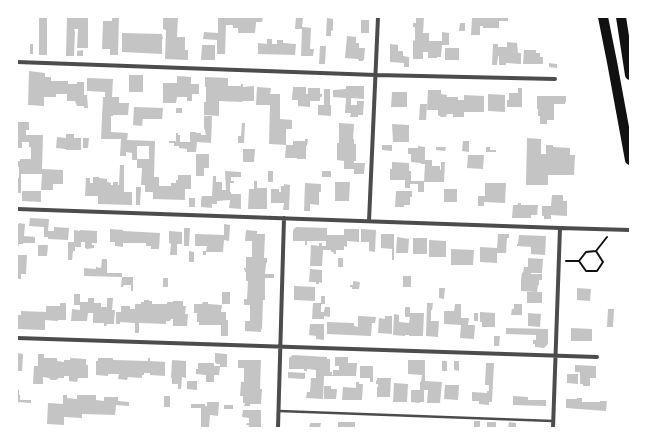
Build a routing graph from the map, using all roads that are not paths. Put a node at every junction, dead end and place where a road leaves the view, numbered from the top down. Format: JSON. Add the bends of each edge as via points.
{"nodes":[{"id":1,"x":378,"y":17,"type":"edge"},
{"id":2,"x":603,"y":17,"type":"edge"},
{"id":3,"x":621,"y":17,"type":"edge"},
{"id":4,"x":17,"y":62,"type":"edge"},
{"id":5,"x":376,"y":75,"type":"junction"},
{"id":6,"x":630,"y":75,"type":"edge"},
{"id":7,"x":555,"y":79,"type":"dead end"},
{"id":8,"x":630,"y":160,"type":"edge"},
{"id":9,"x":17,"y":209,"type":"edge"},
{"id":10,"x":284,"y":218,"type":"junction"},
{"id":11,"x":369,"y":221,"type":"junction"},
{"id":12,"x":560,"y":228,"type":"junction"},
{"id":13,"x":630,"y":230,"type":"edge"},
{"id":14,"x":17,"y":338,"type":"edge"},
{"id":15,"x":280,"y":346,"type":"junction"},
{"id":16,"x":555,"y":356,"type":"junction"},
{"id":17,"x":598,"y":357,"type":"dead end"},
{"id":18,"x":278,"y":411,"type":"junction"},
{"id":19,"x":553,"y":421,"type":"junction"},
{"id":20,"x":278,"y":428,"type":"edge"},
{"id":21,"x":553,"y":428,"type":"edge"}],
"edges":[{"from":1,"to":5,"type":"street"},
{"from":2,"to":8,"type":"highway"},
{"from":3,"to":6,"type":"highway"},
{"from":4,"to":5,"type":"street"},
{"from":5,"to":7,"type":"street"},
{"from":5,"to":11,"type":"street"},
{"from":9,"to":10,"type":"street"},
{"from":10,"to":11,"type":"street"},
{"from":10,"to":15,"type":"street"},
{"from":11,"to":12,"type":"street"},
{"from":12,"to":13,"type":"street"},
{"from":12,"to":16,"type":"street"},
{"from":14,"to":15,"type":"street"},
{"from":15,"to":16,"type":"street"},
{"from":15,"to":18,"type":"street"},
{"from":16,"to":17,"type":"street"},
{"from":16,"to":19,"type":"street"},
{"from":18,"to":19,"type":"lane"},
{"from":18,"to":20,"type":"street"},
{"from":19,"to":21,"type":"street"}]}
